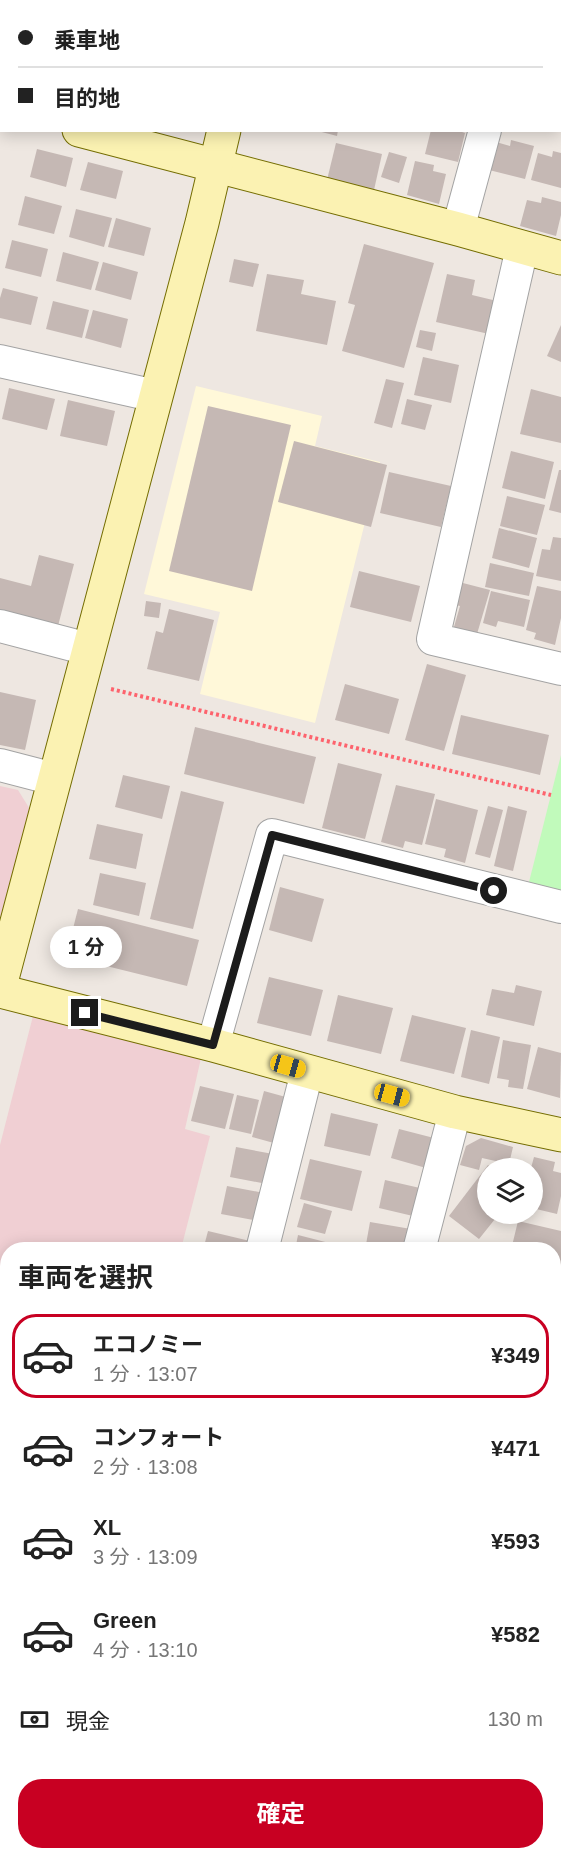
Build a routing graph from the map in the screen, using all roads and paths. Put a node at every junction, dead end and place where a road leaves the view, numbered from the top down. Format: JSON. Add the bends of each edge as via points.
{"nodes":[{"id":1,"x":87,"y":132,"type":"edge"},
{"id":2,"x":224,"y":132,"type":"edge"},
{"id":3,"x":484,"y":132,"type":"edge"},
{"id":4,"x":216,"y":165,"type":"junction"},
{"id":5,"x":458,"y":228,"type":"junction"},
{"id":6,"x":522,"y":248,"type":"junction"},
{"id":7,"x":561,"y":258,"type":"edge"},
{"id":8,"x":0,"y":361,"type":"edge"},
{"id":9,"x":156,"y":396,"type":"junction"},
{"id":10,"x":0,"y":626,"type":"edge"},
{"id":11,"x":88,"y":649,"type":"junction"},
{"id":12,"x":561,"y":669,"type":"edge"},
{"id":13,"x":80,"y":681,"type":"junction"},
{"id":14,"x":0,"y":765,"type":"edge"},
{"id":15,"x":54,"y":778,"type":"junction"},
{"id":16,"x":551,"y":795,"type":"dead end"},
{"id":17,"x":561,"y":907,"type":"edge"},
{"id":18,"x":0,"y":986,"type":"edge"},
{"id":19,"x":0,"y":991,"type":"edge"},
{"id":20,"x":213,"y":1045,"type":"junction"},
{"id":21,"x":307,"y":1072,"type":"junction"},
{"id":22,"x":455,"y":1112,"type":"junction"},
{"id":23,"x":561,"y":1135,"type":"edge"},
{"id":24,"x":264,"y":1242,"type":"edge"},
{"id":25,"x":421,"y":1242,"type":"edge"}],
"edges":[{"from":1,"to":4,"type":"street"},
{"from":2,"to":4,"type":"street"},
{"from":3,"to":5,"type":"street"},
{"from":4,"to":5,"type":"street"},
{"from":4,"to":9,"type":"street"},
{"from":5,"to":6,"type":"street"},
{"from":6,"to":7,"type":"street"},
{"from":6,"to":12,"type":"street","via":[[433,639]]},
{"from":8,"to":9,"type":"street"},
{"from":9,"to":11,"type":"street"},
{"from":10,"to":11,"type":"street"},
{"from":11,"to":13,"type":"street"},
{"from":13,"to":15,"type":"street"},
{"from":13,"to":16,"type":"path"},
{"from":14,"to":15,"type":"street"},
{"from":15,"to":18,"type":"street"},
{"from":17,"to":20,"type":"street","via":[[272,835]]},
{"from":19,"to":20,"type":"street"},
{"from":20,"to":21,"type":"street"},
{"from":21,"to":22,"type":"street"},
{"from":21,"to":24,"type":"street"},
{"from":22,"to":23,"type":"street"},
{"from":22,"to":25,"type":"street"}]}
